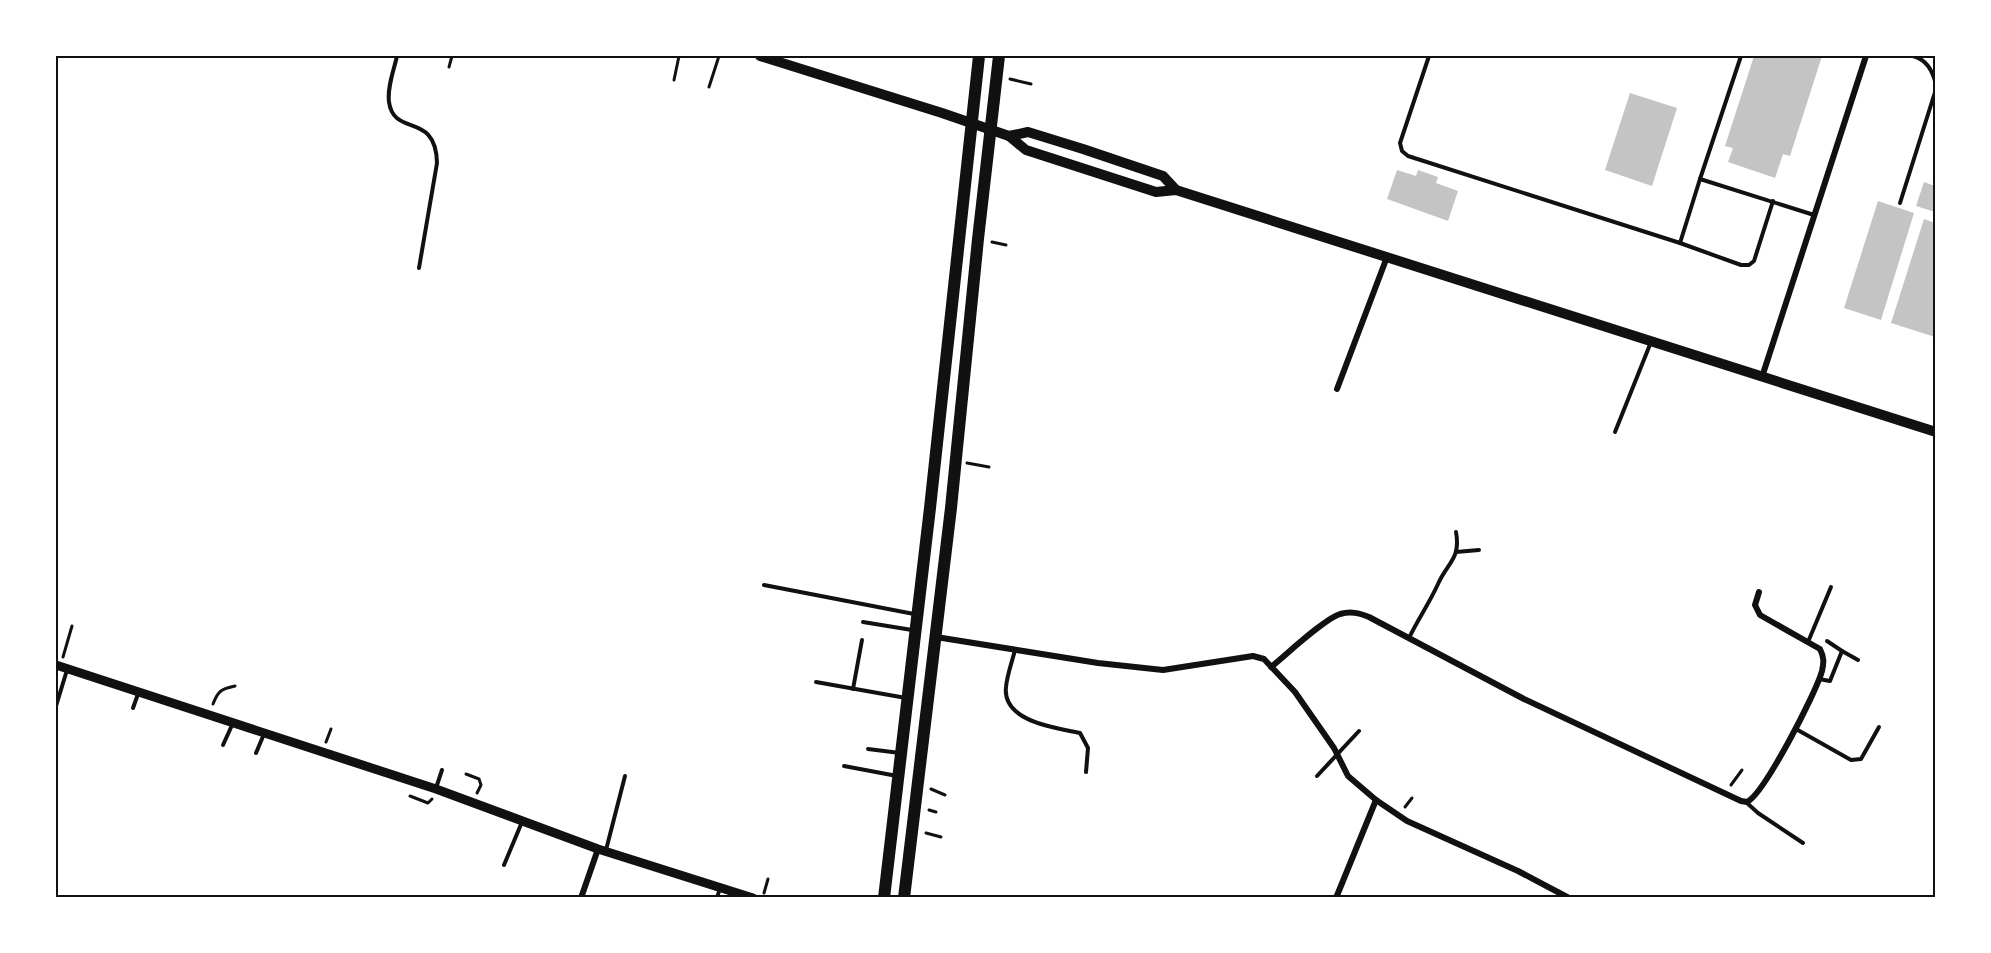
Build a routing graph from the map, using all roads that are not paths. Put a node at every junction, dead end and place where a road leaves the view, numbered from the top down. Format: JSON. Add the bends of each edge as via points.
{"nodes":[{"id":1,"x":397,"y":56,"type":"edge"},
{"id":2,"x":760,"y":56,"type":"edge"},
{"id":3,"x":979,"y":56,"type":"edge"},
{"id":4,"x":999,"y":56,"type":"edge"},
{"id":5,"x":1429,"y":56,"type":"edge"},
{"id":6,"x":1741,"y":56,"type":"edge"},
{"id":7,"x":1866,"y":56,"type":"edge"},
{"id":8,"x":1913,"y":56,"type":"edge"},
{"id":9,"x":1935,"y":84,"type":"edge"},
{"id":10,"x":1935,"y":88,"type":"edge"},
{"id":11,"x":971,"y":123,"type":"junction"},
{"id":12,"x":990,"y":129,"type":"junction"},
{"id":13,"x":1009,"y":136,"type":"junction"},
{"id":14,"x":1700,"y":179,"type":"junction"},
{"id":15,"x":1176,"y":190,"type":"junction"},
{"id":16,"x":1773,"y":201,"type":"junction"},
{"id":17,"x":1900,"y":203,"type":"dead end"},
{"id":18,"x":1814,"y":215,"type":"junction"},
{"id":19,"x":1680,"y":243,"type":"junction"},
{"id":20,"x":1387,"y":256,"type":"junction"},
{"id":21,"x":419,"y":268,"type":"dead end"},
{"id":22,"x":1652,"y":342,"type":"junction"},
{"id":23,"x":1761,"y":377,"type":"junction"},
{"id":24,"x":1337,"y":389,"type":"dead end"},
{"id":25,"x":1616,"y":432,"type":"dead end"},
{"id":26,"x":1935,"y":432,"type":"edge"},
{"id":27,"x":1456,"y":532,"type":"dead end"},
{"id":28,"x":1479,"y":550,"type":"dead end"},
{"id":29,"x":1456,"y":552,"type":"junction"},
{"id":30,"x":764,"y":585,"type":"dead end"},
{"id":31,"x":1831,"y":587,"type":"dead end"},
{"id":32,"x":1758,"y":592,"type":"dead end"},
{"id":33,"x":918,"y":615,"type":"junction"},
{"id":34,"x":863,"y":621,"type":"dead end"},
{"id":35,"x":916,"y":630,"type":"junction"},
{"id":36,"x":935,"y":637,"type":"junction"},
{"id":37,"x":1409,"y":638,"type":"junction"},
{"id":38,"x":862,"y":640,"type":"dead end"},
{"id":39,"x":1827,"y":641,"type":"dead end"},
{"id":40,"x":1808,"y":642,"type":"junction"},
{"id":41,"x":1015,"y":649,"type":"junction"},
{"id":42,"x":1842,"y":651,"type":"junction"},
{"id":43,"x":1858,"y":660,"type":"dead end"},
{"id":44,"x":61,"y":667,"type":"edge"},
{"id":45,"x":1271,"y":667,"type":"junction"},
{"id":46,"x":1819,"y":679,"type":"junction"},
{"id":47,"x":816,"y":682,"type":"dead end"},
{"id":48,"x":853,"y":689,"type":"junction"},
{"id":49,"x":138,"y":693,"type":"junction"},
{"id":50,"x":907,"y":698,"type":"junction"},
{"id":51,"x":56,"y":706,"type":"edge"},
{"id":52,"x":133,"y":708,"type":"dead end"},
{"id":53,"x":233,"y":722,"type":"junction"},
{"id":54,"x":1879,"y":727,"type":"dead end"},
{"id":55,"x":1795,"y":729,"type":"junction"},
{"id":56,"x":1359,"y":730,"type":"dead end"},
{"id":57,"x":264,"y":733,"type":"junction"},
{"id":58,"x":223,"y":745,"type":"dead end"},
{"id":59,"x":868,"y":749,"type":"dead end"},
{"id":60,"x":256,"y":753,"type":"dead end"},
{"id":61,"x":901,"y":753,"type":"junction"},
{"id":62,"x":1337,"y":754,"type":"junction"},
{"id":63,"x":844,"y":766,"type":"dead end"},
{"id":64,"x":442,"y":770,"type":"dead end"},
{"id":65,"x":1086,"y":772,"type":"dead end"},
{"id":66,"x":625,"y":776,"type":"dead end"},
{"id":67,"x":898,"y":776,"type":"junction"},
{"id":68,"x":1317,"y":776,"type":"dead end"},
{"id":69,"x":436,"y":789,"type":"junction"},
{"id":70,"x":1376,"y":800,"type":"junction"},
{"id":71,"x":1747,"y":802,"type":"junction"},
{"id":72,"x":522,"y":821,"type":"junction"},
{"id":73,"x":1803,"y":843,"type":"dead end"},
{"id":74,"x":602,"y":850,"type":"junction"},
{"id":75,"x":504,"y":865,"type":"dead end"},
{"id":76,"x":720,"y":887,"type":"junction"},
{"id":77,"x":581,"y":897,"type":"edge"},
{"id":78,"x":717,"y":897,"type":"edge"},
{"id":79,"x":753,"y":897,"type":"edge"},
{"id":80,"x":884,"y":897,"type":"edge"},
{"id":81,"x":904,"y":897,"type":"edge"},
{"id":82,"x":1336,"y":897,"type":"edge"},
{"id":83,"x":1569,"y":897,"type":"edge"}],
"edges":[{"from":1,"to":21,"type":"lane","via":[[389,93],[391,111],[397,119],[425,131],[437,148]]},
{"from":2,"to":11,"type":"main road"},
{"from":3,"to":11,"type":"highway"},
{"from":4,"to":12,"type":"highway"},
{"from":5,"to":19,"type":"lane","via":[[1400,143],[1408,156]]},
{"from":6,"to":14,"type":"lane"},
{"from":7,"to":18,"type":"street"},
{"from":8,"to":9,"type":"lane","via":[[1922,58],[1932,70]]},
{"from":10,"to":17,"type":"lane"},
{"from":11,"to":12,"type":"main road"},
{"from":11,"to":33,"type":"highway"},
{"from":12,"to":13,"type":"main road"},
{"from":12,"to":36,"type":"highway"},
{"from":13,"to":15,"type":"main road","via":[[1026,150],[1080,168],[1156,192]]},
{"from":13,"to":15,"type":"main road","via":[[1028,132],[1061,142],[1163,176]]},
{"from":14,"to":16,"type":"lane"},
{"from":14,"to":19,"type":"lane"},
{"from":15,"to":20,"type":"main road"},
{"from":16,"to":18,"type":"lane"},
{"from":16,"to":19,"type":"lane","via":[[1754,261],[1749,265]]},
{"from":18,"to":23,"type":"street"},
{"from":20,"to":22,"type":"main road"},
{"from":20,"to":24,"type":"street"},
{"from":22,"to":23,"type":"main road"},
{"from":22,"to":25,"type":"lane"},
{"from":23,"to":26,"type":"main road"},
{"from":27,"to":29,"type":"lane"},
{"from":28,"to":29,"type":"lane"},
{"from":29,"to":37,"type":"lane"},
{"from":30,"to":33,"type":"lane"},
{"from":31,"to":40,"type":"lane"},
{"from":32,"to":40,"type":"street","via":[[1755,605],[1760,615]]},
{"from":33,"to":35,"type":"highway"},
{"from":34,"to":35,"type":"lane"},
{"from":35,"to":50,"type":"highway"},
{"from":36,"to":41,"type":"street"},
{"from":36,"to":81,"type":"highway"},
{"from":37,"to":45,"type":"street","via":[[1356,612],[1341,614]]},
{"from":37,"to":71,"type":"street","via":[[1524,699]]},
{"from":38,"to":48,"type":"lane"},
{"from":39,"to":42,"type":"lane"},
{"from":40,"to":46,"type":"street","via":[[1820,649],[1823,656]]},
{"from":41,"to":45,"type":"street","via":[[1163,670],[1253,656]]},
{"from":41,"to":65,"type":"lane","via":[[1005,690],[1009,704],[1022,717],[1039,724],[1080,733],[1088,748]]},
{"from":42,"to":43,"type":"lane"},
{"from":42,"to":46,"type":"lane","via":[[1830,681]]},
{"from":44,"to":49,"type":"street"},
{"from":44,"to":51,"type":"lane"},
{"from":45,"to":62,"type":"street","via":[[1300,699]]},
{"from":46,"to":55,"type":"street"},
{"from":47,"to":48,"type":"lane"},
{"from":48,"to":50,"type":"lane"},
{"from":49,"to":52,"type":"lane"},
{"from":49,"to":53,"type":"street"},
{"from":50,"to":61,"type":"highway"},
{"from":53,"to":57,"type":"street"},
{"from":53,"to":58,"type":"lane"},
{"from":54,"to":55,"type":"lane","via":[[1857,760]]},
{"from":55,"to":71,"type":"street","via":[[1756,795]]},
{"from":56,"to":62,"type":"lane"},
{"from":57,"to":60,"type":"lane"},
{"from":57,"to":69,"type":"street"},
{"from":59,"to":61,"type":"lane"},
{"from":61,"to":67,"type":"highway"},
{"from":62,"to":68,"type":"lane"},
{"from":62,"to":70,"type":"street","via":[[1348,776]]},
{"from":63,"to":67,"type":"lane"},
{"from":64,"to":69,"type":"lane"},
{"from":66,"to":74,"type":"lane"},
{"from":67,"to":80,"type":"highway"},
{"from":69,"to":72,"type":"street"},
{"from":70,"to":82,"type":"street"},
{"from":70,"to":83,"type":"street","via":[[1407,821]]},
{"from":71,"to":73,"type":"lane"},
{"from":72,"to":74,"type":"street"},
{"from":72,"to":75,"type":"lane"},
{"from":74,"to":76,"type":"street"},
{"from":74,"to":77,"type":"street"},
{"from":76,"to":78,"type":"lane"},
{"from":76,"to":79,"type":"street"}]}
